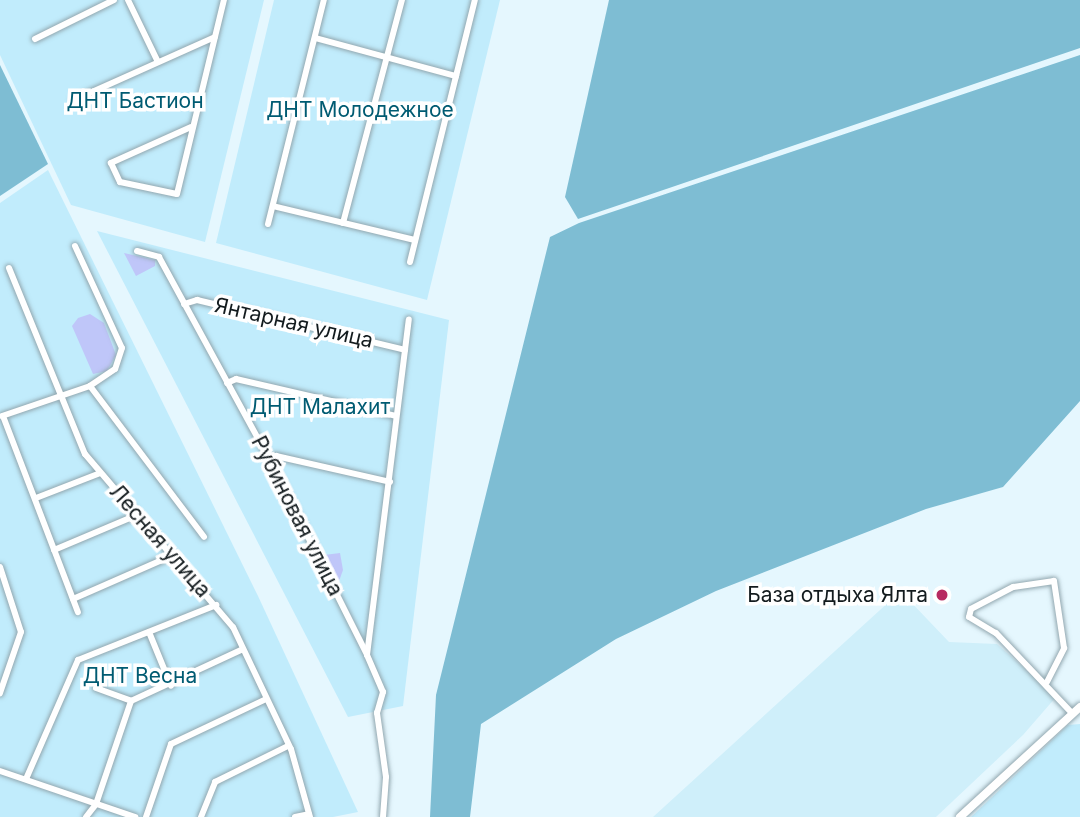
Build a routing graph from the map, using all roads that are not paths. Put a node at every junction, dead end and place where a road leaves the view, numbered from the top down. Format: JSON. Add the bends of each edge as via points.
{"nodes":[{"id":1,"x":114,"y":0,"type":"edge"},
{"id":2,"x":128,"y":0,"type":"edge"},
{"id":3,"x":224,"y":0,"type":"edge"},
{"id":4,"x":324,"y":0,"type":"edge"},
{"id":5,"x":402,"y":0,"type":"edge"},
{"id":6,"x":475,"y":0,"type":"edge"},
{"id":7,"x":215,"y":37,"type":"junction"},
{"id":8,"x":315,"y":38,"type":"junction"},
{"id":9,"x":35,"y":39,"type":"dead end"},
{"id":10,"x":387,"y":57,"type":"junction"},
{"id":11,"x":157,"y":60,"type":"junction"},
{"id":12,"x":456,"y":76,"type":"junction"},
{"id":13,"x":74,"y":100,"type":"dead end"},
{"id":14,"x":191,"y":127,"type":"junction"},
{"id":15,"x":273,"y":206,"type":"junction"},
{"id":16,"x":343,"y":223,"type":"junction"},
{"id":17,"x":268,"y":224,"type":"dead end"},
{"id":18,"x":415,"y":240,"type":"junction"},
{"id":19,"x":75,"y":246,"type":"dead end"},
{"id":20,"x":137,"y":251,"type":"dead end"},
{"id":21,"x":410,"y":262,"type":"dead end"},
{"id":22,"x":9,"y":268,"type":"dead end"},
{"id":23,"x":184,"y":304,"type":"junction"},
{"id":24,"x":409,"y":320,"type":"dead end"},
{"id":25,"x":405,"y":350,"type":"junction"},
{"id":26,"x":227,"y":383,"type":"junction"},
{"id":27,"x":90,"y":386,"type":"junction"},
{"id":28,"x":58,"y":396,"type":"junction"},
{"id":29,"x":2,"y":416,"type":"edge"},
{"id":30,"x":396,"y":416,"type":"junction"},
{"id":31,"x":269,"y":459,"type":"junction"},
{"id":32,"x":100,"y":473,"type":"junction"},
{"id":33,"x":390,"y":482,"type":"junction"},
{"id":34,"x":36,"y":498,"type":"junction"},
{"id":35,"x":137,"y":515,"type":"junction"},
{"id":36,"x":204,"y":537,"type":"dead end"},
{"id":37,"x":54,"y":550,"type":"junction"},
{"id":38,"x":173,"y":555,"type":"junction"},
{"id":39,"x":0,"y":567,"type":"edge"},
{"id":40,"x":73,"y":599,"type":"junction"},
{"id":41,"x":216,"y":605,"type":"junction"},
{"id":42,"x":78,"y":612,"type":"dead end"},
{"id":43,"x":149,"y":632,"type":"junction"},
{"id":44,"x":243,"y":649,"type":"junction"},
{"id":45,"x":366,"y":655,"type":"junction"},
{"id":46,"x":1047,"y":682,"type":"junction"},
{"id":47,"x":171,"y":686,"type":"junction"},
{"id":48,"x":96,"y":688,"type":"dead end"},
{"id":49,"x":0,"y":693,"type":"edge"},
{"id":50,"x":266,"y":699,"type":"junction"},
{"id":51,"x":131,"y":701,"type":"junction"},
{"id":52,"x":1080,"y":707,"type":"edge"},
{"id":53,"x":1071,"y":712,"type":"junction"},
{"id":54,"x":288,"y":746,"type":"junction"},
{"id":55,"x":0,"y":771,"type":"edge"},
{"id":56,"x":26,"y":779,"type":"junction"},
{"id":57,"x":96,"y":804,"type":"junction"},
{"id":58,"x":309,"y":816,"type":"edge"},
{"id":59,"x":86,"y":817,"type":"edge"},
{"id":60,"x":135,"y":817,"type":"edge"},
{"id":61,"x":146,"y":817,"type":"edge"},
{"id":62,"x":201,"y":817,"type":"edge"},
{"id":63,"x":295,"y":817,"type":"edge"},
{"id":64,"x":383,"y":817,"type":"edge"},
{"id":65,"x":960,"y":817,"type":"edge"}],
"edges":[{"from":1,"to":9,"type":"street"},
{"from":2,"to":11,"type":"street"},
{"from":3,"to":7,"type":"street"},
{"from":4,"to":8,"type":"street"},
{"from":5,"to":10,"type":"street"},
{"from":6,"to":12,"type":"street"},
{"from":7,"to":11,"type":"street"},
{"from":7,"to":14,"type":"street"},
{"from":8,"to":10,"type":"street"},
{"from":8,"to":15,"type":"street"},
{"from":10,"to":12,"type":"street"},
{"from":10,"to":16,"type":"street"},
{"from":11,"to":13,"type":"street"},
{"from":12,"to":18,"type":"street"},
{"from":14,"to":14,"type":"street","via":[[177,194],[120,182],[111,163]]},
{"from":15,"to":16,"type":"street"},
{"from":15,"to":17,"type":"street"},
{"from":16,"to":18,"type":"street"},
{"from":18,"to":21,"type":"street"},
{"from":19,"to":27,"type":"street","via":[[122,348],[115,369]]},
{"from":20,"to":23,"type":"street","name":"Рубиновая улица","via":[[159,257]]},
{"from":22,"to":28,"type":"street","name":"Лесная улица"},
{"from":23,"to":25,"type":"street","name":"Янтарная улица","via":[[197,300]]},
{"from":23,"to":26,"type":"street","name":"Рубиновая улица"},
{"from":24,"to":25,"type":"street","name":"Рубиновая улица"},
{"from":25,"to":30,"type":"street","name":"Рубиновая улица"},
{"from":26,"to":30,"type":"street","via":[[236,379]]},
{"from":26,"to":31,"type":"street","name":"Рубиновая улица"},
{"from":27,"to":28,"type":"street"},
{"from":27,"to":36,"type":"street"},
{"from":28,"to":29,"type":"street"},
{"from":28,"to":32,"type":"street","name":"Лесная улица","via":[[85,454]]},
{"from":29,"to":34,"type":"street"},
{"from":30,"to":33,"type":"street","name":"Рубиновая улица"},
{"from":31,"to":33,"type":"street","via":[[276,456]]},
{"from":31,"to":45,"type":"street","name":"Рубиновая улица"},
{"from":32,"to":34,"type":"street"},
{"from":32,"to":35,"type":"street","name":"Лесная улица"},
{"from":33,"to":45,"type":"street","name":"Рубиновая улица"},
{"from":34,"to":37,"type":"street"},
{"from":35,"to":37,"type":"street"},
{"from":35,"to":38,"type":"street","name":"Лесная улица"},
{"from":37,"to":40,"type":"street"},
{"from":38,"to":40,"type":"street"},
{"from":38,"to":41,"type":"street","name":"Лесная улица"},
{"from":39,"to":49,"type":"street","via":[[21,632]]},
{"from":40,"to":42,"type":"street"},
{"from":41,"to":43,"type":"street"},
{"from":41,"to":44,"type":"street","name":"Лесная улица"},
{"from":43,"to":47,"type":"street"},
{"from":43,"to":56,"type":"street","via":[[78,660]]},
{"from":44,"to":47,"type":"street"},
{"from":44,"to":50,"type":"street","name":"Лесная улица"},
{"from":45,"to":64,"type":"street","name":"Рубиновая улица","via":[[383,692],[377,713],[386,777]]},
{"from":46,"to":46,"type":"street","via":[[996,634],[973,621],[971,609],[1013,587],[1054,581],[1064,648]]},
{"from":46,"to":53,"type":"street"},
{"from":47,"to":51,"type":"street"},
{"from":48,"to":51,"type":"street"},
{"from":50,"to":54,"type":"street","name":"Лесная улица"},
{"from":50,"to":61,"type":"street","via":[[171,744]]},
{"from":51,"to":57,"type":"street"},
{"from":52,"to":53,"type":"main road"},
{"from":53,"to":65,"type":"main road"},
{"from":54,"to":58,"type":"street","name":"Лесная улица"},
{"from":54,"to":62,"type":"street","via":[[215,782]]},
{"from":55,"to":56,"type":"street"},
{"from":56,"to":57,"type":"street"},
{"from":57,"to":59,"type":"street"},
{"from":57,"to":60,"type":"street"},
{"from":58,"to":63,"type":"street"}]}
